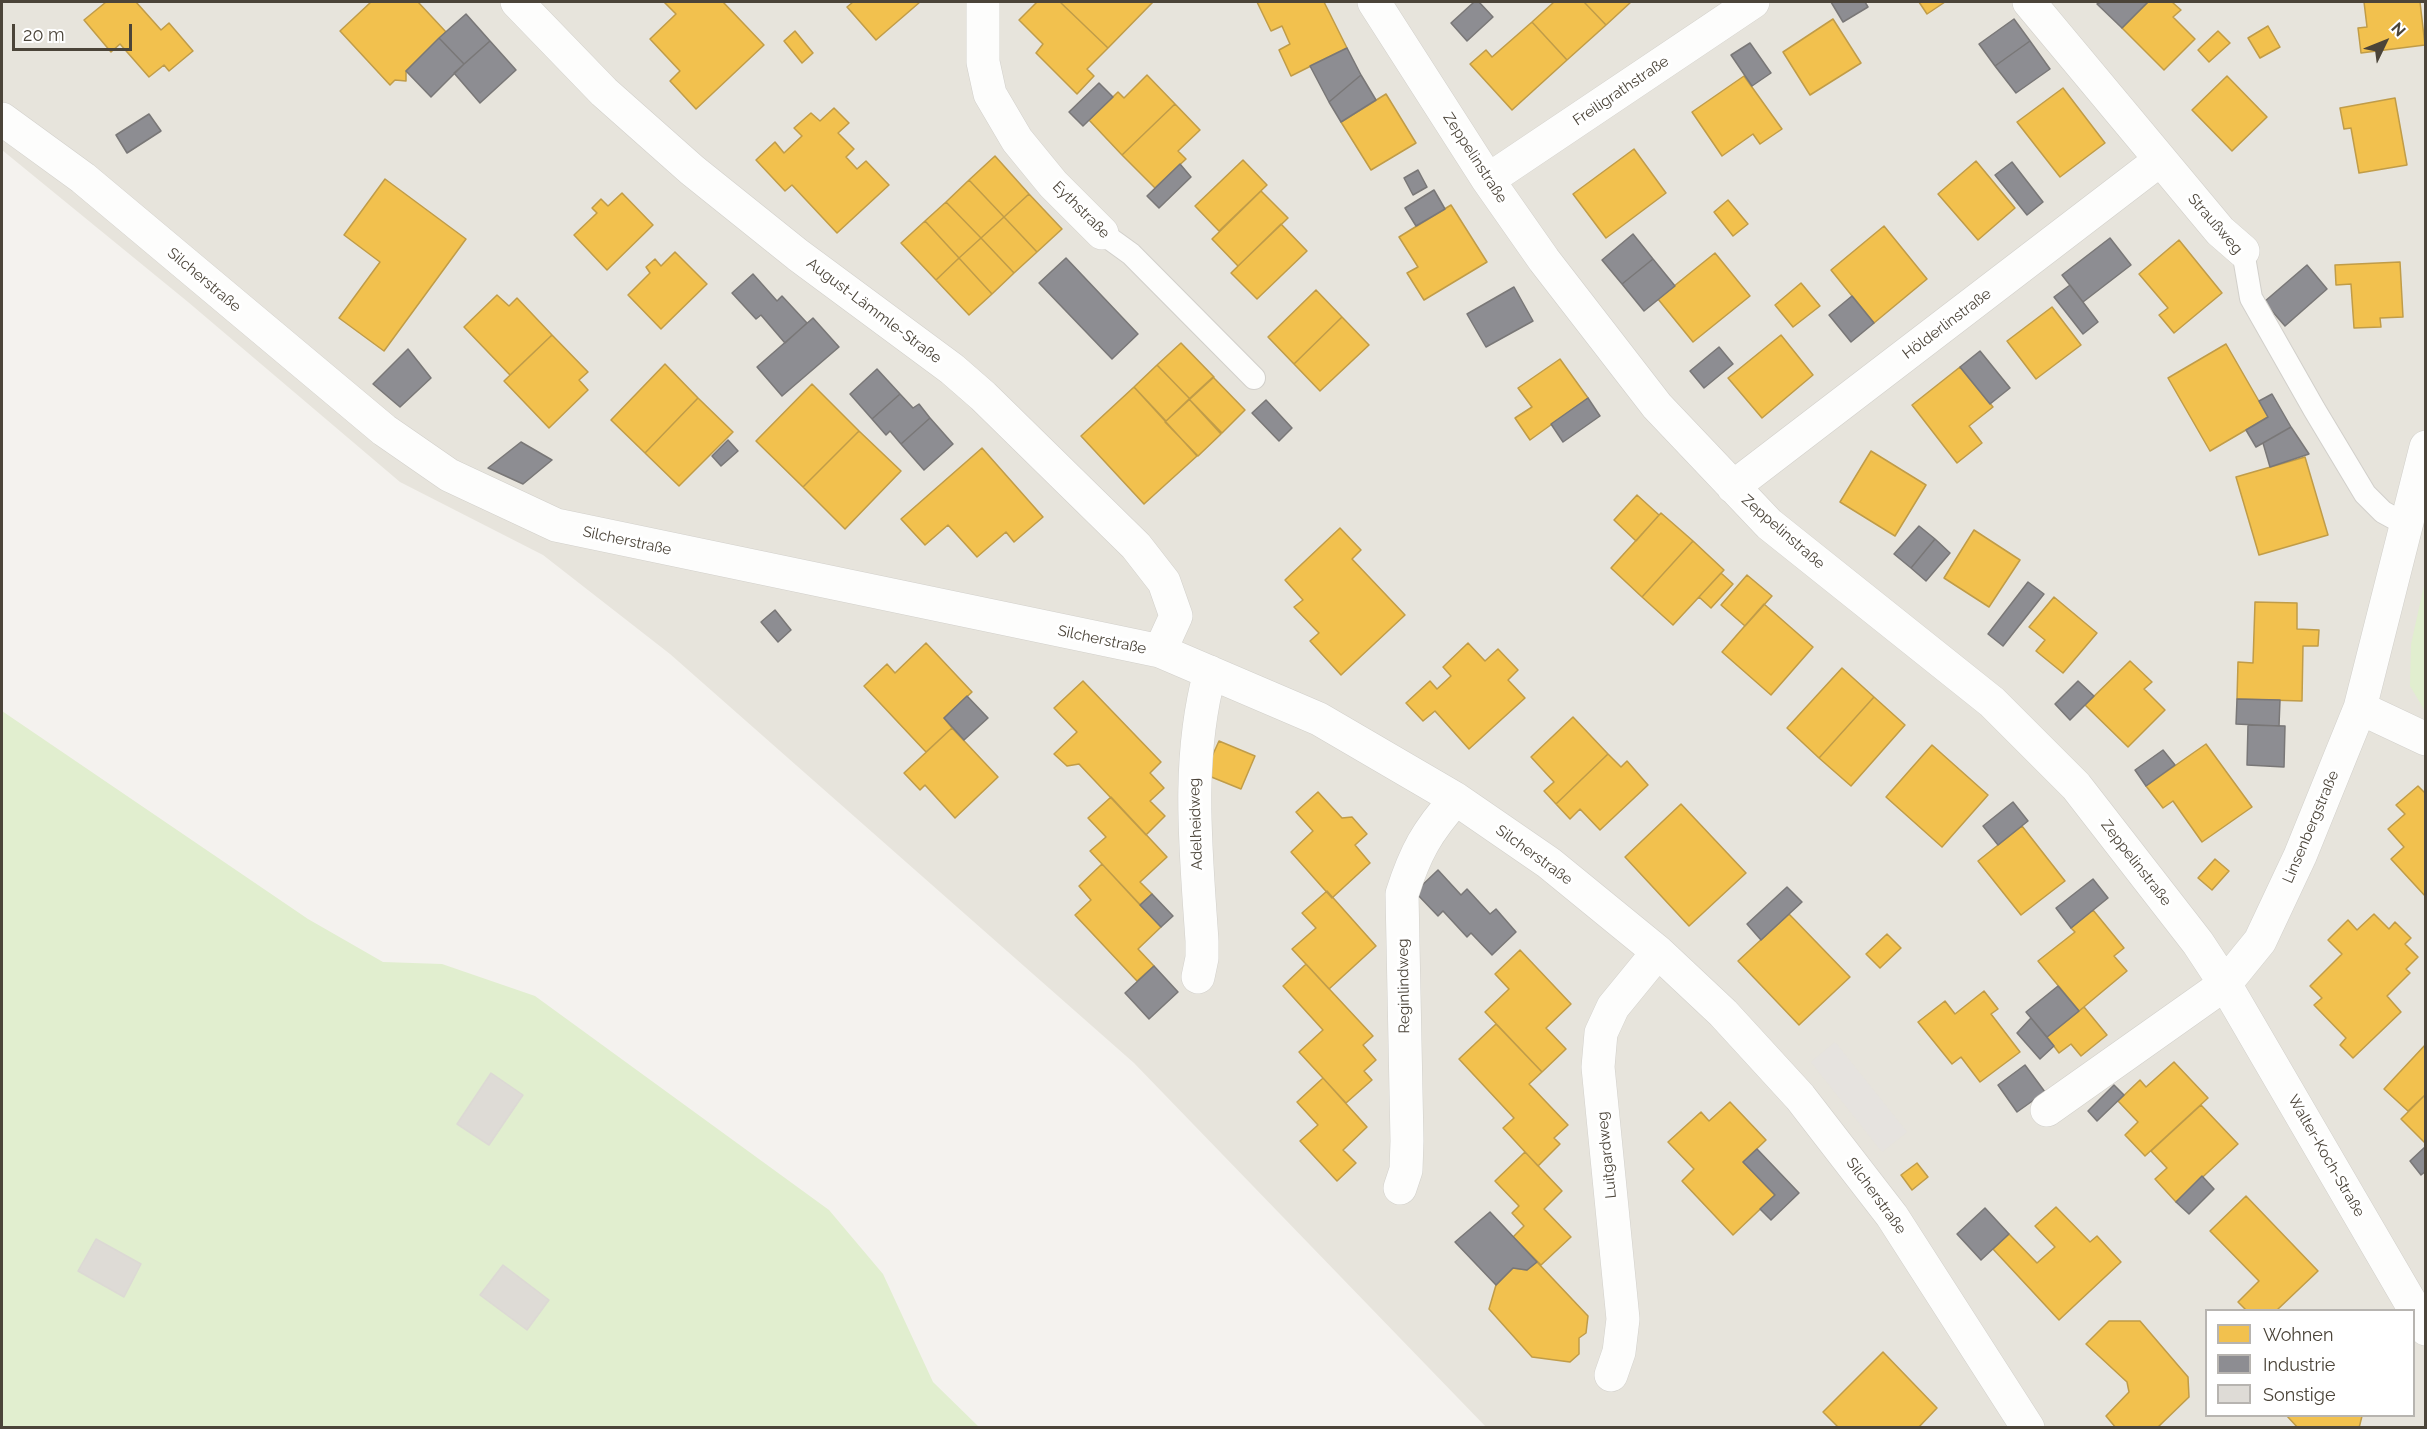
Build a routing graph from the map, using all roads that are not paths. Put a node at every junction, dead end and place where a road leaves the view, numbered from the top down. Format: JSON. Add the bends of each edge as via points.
{"nodes":[{"id":1,"x":517,"y":2,"type":"edge"},
{"id":2,"x":983,"y":2,"type":"edge"},
{"id":3,"x":1374,"y":2,"type":"edge"},
{"id":4,"x":1753,"y":2,"type":"edge"},
{"id":5,"x":2029,"y":2,"type":"edge"},
{"id":6,"x":2,"y":119,"type":"edge"},
{"id":7,"x":2160,"y":160,"type":"junction"},
{"id":8,"x":1488,"y":180,"type":"junction"},
{"id":9,"x":1101,"y":233,"type":"joint"},
{"id":10,"x":2243,"y":251,"type":"joint"},
{"id":11,"x":1254,"y":378,"type":"dead end"},
{"id":12,"x":2426,"y":447,"type":"edge"},
{"id":13,"x":1733,"y":487,"type":"junction"},
{"id":14,"x":2405,"y":524,"type":"junction"},
{"id":15,"x":1160,"y":651,"type":"junction"},
{"id":16,"x":1210,"y":672,"type":"junction"},
{"id":17,"x":2360,"y":708,"type":"junction"},
{"id":18,"x":2426,"y":739,"type":"edge"},
{"id":19,"x":1456,"y":799,"type":"junction"},
{"id":20,"x":1658,"y":952,"type":"junction"},
{"id":21,"x":1198,"y":977,"type":"dead end"},
{"id":22,"x":2225,"y":984,"type":"junction"},
{"id":23,"x":2047,"y":1110,"type":"dead end"},
{"id":24,"x":1400,"y":1188,"type":"dead end"},
{"id":25,"x":2414,"y":1309,"type":"edge"},
{"id":26,"x":2415,"y":1310,"type":"edge"},
{"id":27,"x":2426,"y":1329,"type":"edge"},
{"id":28,"x":1611,"y":1375,"type":"dead end"},
{"id":29,"x":2028,"y":1428,"type":"edge"}],
"edges":[{"from":1,"to":15,"type":"street","name":"August-Lämmle-Straße","via":[[604,92],[692,170],[983,396],[1136,546],[1164,582],[1176,616]]},
{"from":2,"to":9,"type":"street","name":"Eythstraße","via":[[983,62],[990,94],[1017,140]]},
{"from":3,"to":8,"type":"street","name":"Zeppelinstraße"},
{"from":4,"to":8,"type":"street","name":"Freiligrathstraße"},
{"from":5,"to":7,"type":"street","name":"Straußweg"},
{"from":6,"to":15,"type":"street","name":"Silcherstraße","via":[[83,178],[384,430],[449,475],[556,525]]},
{"from":7,"to":10,"type":"street","name":"Straußweg","via":[[2220,231]]},
{"from":7,"to":13,"type":"street","name":"Hölderlinstraße"},
{"from":8,"to":13,"type":"street","name":"Zeppelinstraße","via":[[1544,260],[1657,406]]},
{"from":9,"to":11,"type":"lane","name":"Eythstraße","via":[[1131,254]]},
{"from":10,"to":14,"type":"lane","name":"Straußweg","via":[[2251,298],[2314,409],[2365,494],[2383,512]]},
{"from":12,"to":14,"type":"street","name":"Linsenbergstraße"},
{"from":13,"to":22,"type":"street","name":"Zeppelinstraße","via":[[1769,524],[1992,702],[2076,786],[2198,943]]},
{"from":14,"to":17,"type":"street","name":"Linsenbergstraße"},
{"from":15,"to":16,"type":"street","name":"Silcherstraße"},
{"from":16,"to":19,"type":"street","name":"Silcherstraße","via":[[1319,719]]},
{"from":16,"to":21,"type":"street","name":"Adelheidweg","via":[[1201,705],[1194,771],[1202,941]]},
{"from":17,"to":18,"type":"street"},
{"from":17,"to":22,"type":"street","name":"Linsenbergstraße","via":[[2300,856],[2260,941]]},
{"from":19,"to":20,"type":"street","name":"Silcherstraße","via":[[1549,863]]},
{"from":19,"to":24,"type":"street","name":"Reginlindweg","via":[[1437,820],[1413,859],[1402,894],[1407,1142],[1406,1170]]},
{"from":20,"to":28,"type":"street","name":"Luitgardweg","via":[[1613,1007],[1601,1033],[1598,1067],[1623,1318],[1619,1352]]},
{"from":20,"to":29,"type":"street","name":"Silcherstraße","via":[[1723,1013],[1800,1096],[1892,1216]]},
{"from":22,"to":23,"type":"street","name":"Linsenbergstraße"},
{"from":22,"to":25,"type":"street","name":"Walter-Koch-Straße"},
{"from":26,"to":27,"type":"street","name":"Walter-Koch-Straße"}]}
